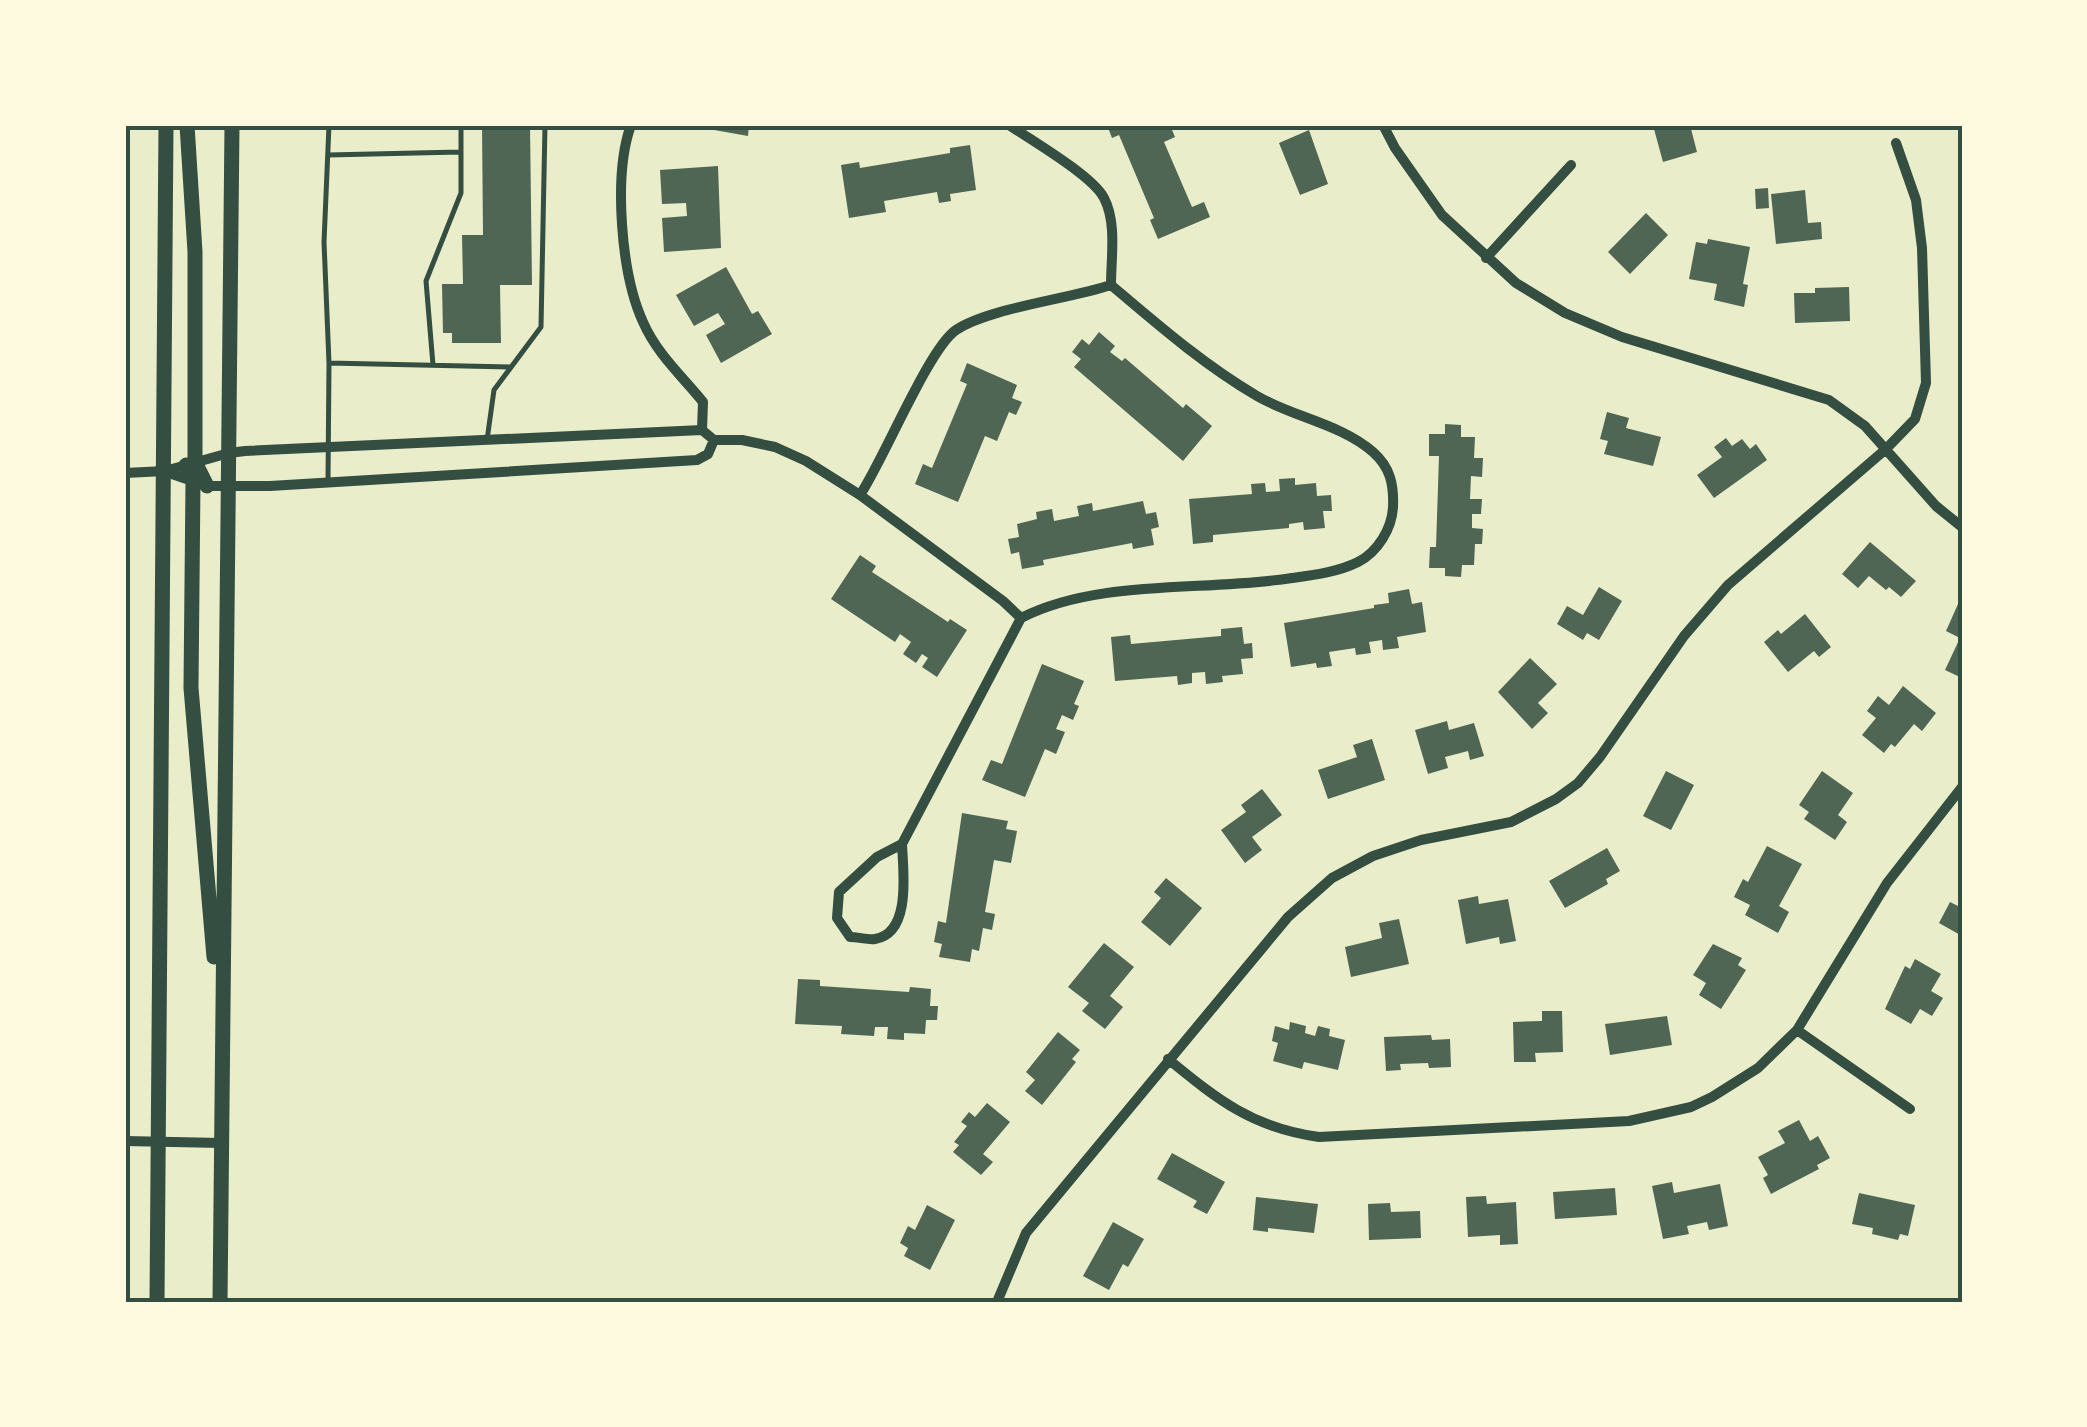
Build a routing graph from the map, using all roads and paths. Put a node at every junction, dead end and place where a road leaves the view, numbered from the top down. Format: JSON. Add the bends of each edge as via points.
{"nodes":[{"id":1,"x":166,"y":125,"type":"edge"},
{"id":2,"x":187,"y":125,"type":"edge"},
{"id":3,"x":232,"y":125,"type":"edge"},
{"id":4,"x":329,"y":125,"type":"edge"},
{"id":5,"x":461,"y":125,"type":"edge"},
{"id":6,"x":545,"y":125,"type":"edge"},
{"id":7,"x":631,"y":125,"type":"edge"},
{"id":8,"x":1008,"y":125,"type":"edge"},
{"id":9,"x":1382,"y":125,"type":"edge"},
{"id":10,"x":1896,"y":143,"type":"dead end"},
{"id":11,"x":461,"y":152,"type":"junction"},
{"id":12,"x":328,"y":155,"type":"junction"},
{"id":13,"x":1572,"y":165,"type":"dead end"},
{"id":14,"x":1486,"y":258,"type":"junction"},
{"id":15,"x":1111,"y":285,"type":"junction"},
{"id":16,"x":328,"y":364,"type":"junction"},
{"id":17,"x":433,"y":366,"type":"junction"},
{"id":18,"x":512,"y":367,"type":"junction"},
{"id":19,"x":702,"y":430,"type":"junction"},
{"id":20,"x":486,"y":440,"type":"junction"},
{"id":21,"x":714,"y":440,"type":"junction"},
{"id":22,"x":328,"y":449,"type":"junction"},
{"id":23,"x":1886,"y":450,"type":"junction"},
{"id":24,"x":229,"y":452,"type":"junction"},
{"id":25,"x":191,"y":464,"type":"junction"},
{"id":26,"x":165,"y":472,"type":"junction"},
{"id":27,"x":125,"y":473,"type":"edge"},
{"id":28,"x":328,"y":481,"type":"junction"},
{"id":29,"x":200,"y":483,"type":"junction"},
{"id":30,"x":228,"y":486,"type":"junction"},
{"id":31,"x":860,"y":495,"type":"junction"},
{"id":32,"x":1962,"y":526,"type":"edge"},
{"id":33,"x":1021,"y":618,"type":"junction"},
{"id":34,"x":1962,"y":787,"type":"edge"},
{"id":35,"x":902,"y":844,"type":"junction"},
{"id":36,"x":221,"y":1030,"type":"junction"},
{"id":37,"x":1797,"y":1030,"type":"junction"},
{"id":38,"x":1168,"y":1059,"type":"junction"},
{"id":39,"x":1910,"y":1109,"type":"dead end"},
{"id":40,"x":125,"y":1141,"type":"edge"},
{"id":41,"x":156,"y":1141,"type":"junction"},
{"id":42,"x":221,"y":1143,"type":"junction"},
{"id":43,"x":157,"y":1302,"type":"edge"},
{"id":44,"x":220,"y":1302,"type":"edge"},
{"id":45,"x":997,"y":1302,"type":"edge"}],
"edges":[{"from":1,"to":26,"type":"main road"},
{"from":2,"to":25,"type":"main road","via":[[196,252]]},
{"from":3,"to":24,"type":"main road"},
{"from":4,"to":12,"type":"lane"},
{"from":5,"to":11,"type":"lane"},
{"from":6,"to":18,"type":"lane","via":[[541,327]]},
{"from":7,"to":19,"type":"street","via":[[622,170],[633,294],[657,348],[703,402]]},
{"from":8,"to":15,"type":"street","via":[[1104,198]]},
{"from":9,"to":14,"type":"street","via":[[1434,204]]},
{"from":10,"to":23,"type":"street","via":[[1913,188],[1922,248],[1926,383],[1915,419]]},
{"from":11,"to":12,"type":"lane"},
{"from":11,"to":17,"type":"lane","via":[[460,194],[426,281]]},
{"from":12,"to":16,"type":"lane"},
{"from":13,"to":14,"type":"street"},
{"from":14,"to":23,"type":"street","via":[[1536,296],[1595,326],[1829,400]]},
{"from":15,"to":31,"type":"street","via":[[958,328],[945,339]]},
{"from":15,"to":33,"type":"street","via":[[1223,375],[1286,412],[1361,442],[1388,468],[1392,519],[1375,548],[1342,569],[1266,582],[1117,592]]},
{"from":16,"to":17,"type":"lane"},
{"from":16,"to":22,"type":"lane"},
{"from":17,"to":18,"type":"lane"},
{"from":18,"to":20,"type":"lane","via":[[494,390]]},
{"from":19,"to":20,"type":"street"},
{"from":19,"to":21,"type":"street"},
{"from":20,"to":22,"type":"street"},
{"from":21,"to":28,"type":"street","via":[[696,460]]},
{"from":21,"to":31,"type":"street","via":[[776,447]]},
{"from":22,"to":24,"type":"street"},
{"from":22,"to":28,"type":"lane"},
{"from":23,"to":32,"type":"street"},
{"from":23,"to":38,"type":"street","via":[[1728,585],[1578,783],[1511,822],[1405,844],[1332,878],[1288,917]]},
{"from":24,"to":25,"type":"street"},
{"from":24,"to":30,"type":"main road"},
{"from":25,"to":26,"type":"street"},
{"from":25,"to":29,"type":"main road"},
{"from":26,"to":27,"type":"street"},
{"from":26,"to":29,"type":"street"},
{"from":26,"to":41,"type":"main road"},
{"from":28,"to":30,"type":"street"},
{"from":29,"to":30,"type":"street"},
{"from":29,"to":36,"type":"main road","via":[[191,688]]},
{"from":30,"to":36,"type":"main road"},
{"from":31,"to":33,"type":"street"},
{"from":33,"to":35,"type":"street"},
{"from":34,"to":37,"type":"street","via":[[1887,883]]},
{"from":35,"to":35,"type":"street","via":[[839,892],[837,918],[850,937],[876,939],[900,916]]},
{"from":36,"to":42,"type":"main road"},
{"from":37,"to":38,"type":"street","via":[[1758,1068],[1691,1108],[1648,1118],[1371,1136],[1319,1137],[1272,1128],[1232,1110]]},
{"from":37,"to":39,"type":"street"},
{"from":38,"to":45,"type":"street","via":[[1026,1233]]},
{"from":40,"to":41,"type":"street"},
{"from":41,"to":42,"type":"street"},
{"from":41,"to":43,"type":"main road"},
{"from":42,"to":44,"type":"main road"}]}
